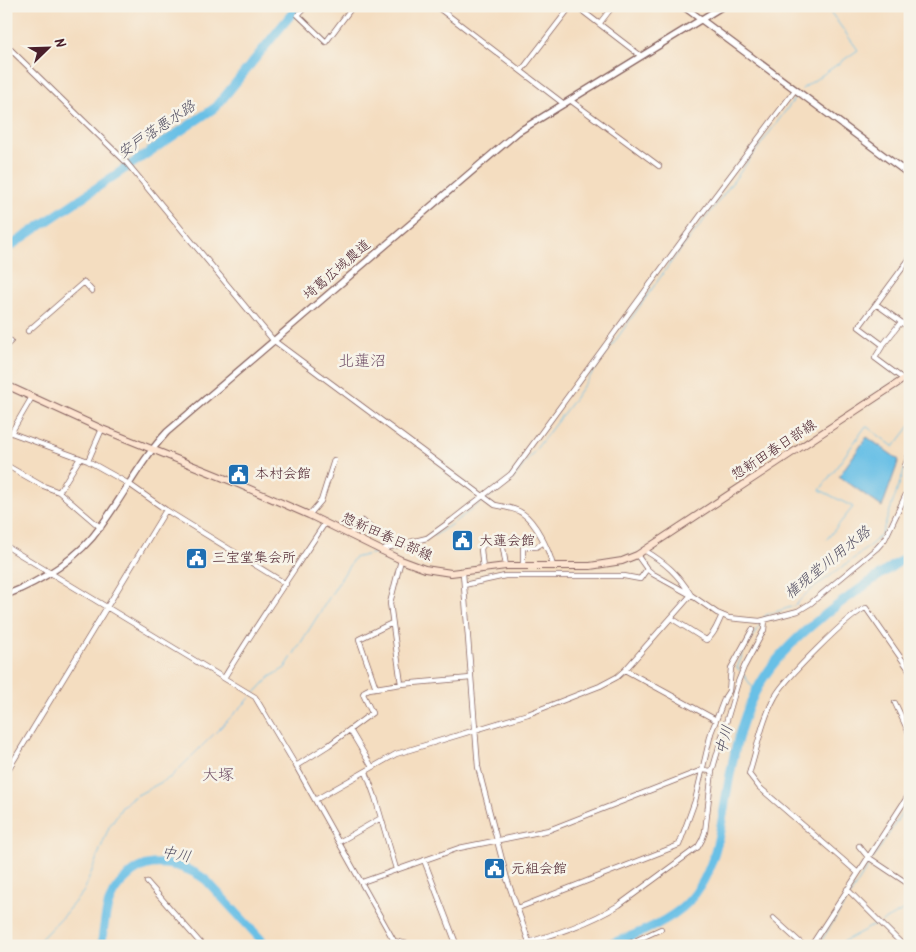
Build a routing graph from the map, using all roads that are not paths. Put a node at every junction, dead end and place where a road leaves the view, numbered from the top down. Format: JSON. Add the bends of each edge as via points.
{"nodes":[{"id":1,"x":306,"y":6,"type":"edge"},
{"id":2,"x":353,"y":6,"type":"edge"},
{"id":3,"x":436,"y":6,"type":"edge"},
{"id":4,"x":571,"y":6,"type":"edge"},
{"id":5,"x":576,"y":6,"type":"edge"},
{"id":6,"x":613,"y":6,"type":"edge"},
{"id":7,"x":683,"y":6,"type":"edge"},
{"id":8,"x":723,"y":6,"type":"edge"},
{"id":9,"x":701,"y":20,"type":"junction"},
{"id":10,"x":600,"y":24,"type":"junction"},
{"id":11,"x":6,"y":45,"type":"edge"},
{"id":12,"x":641,"y":56,"type":"junction"},
{"id":13,"x":522,"y":71,"type":"junction"},
{"id":14,"x":795,"y":90,"type":"junction"},
{"id":15,"x":570,"y":100,"type":"junction"},
{"id":16,"x":564,"y":104,"type":"junction"},
{"id":17,"x":910,"y":160,"type":"edge"},
{"id":18,"x":659,"y":166,"type":"dead end"},
{"id":19,"x":901,"y":169,"type":"junction"},
{"id":20,"x":910,"y":175,"type":"edge"},
{"id":21,"x":910,"y":258,"type":"edge"},
{"id":22,"x":92,"y":291,"type":"dead end"},
{"id":23,"x":876,"y":304,"type":"junction"},
{"id":24,"x":901,"y":322,"type":"junction"},
{"id":25,"x":910,"y":329,"type":"edge"},
{"id":26,"x":28,"y":331,"type":"dead end"},
{"id":27,"x":273,"y":340,"type":"junction"},
{"id":28,"x":12,"y":341,"type":"dead end"},
{"id":29,"x":883,"y":345,"type":"junction"},
{"id":30,"x":6,"y":346,"type":"edge"},
{"id":31,"x":910,"y":375,"type":"edge"},
{"id":32,"x":903,"y":379,"type":"junction"},
{"id":33,"x":910,"y":384,"type":"edge"},
{"id":34,"x":6,"y":385,"type":"edge"},
{"id":35,"x":32,"y":397,"type":"junction"},
{"id":36,"x":102,"y":429,"type":"junction"},
{"id":37,"x":9,"y":432,"type":"edge"},
{"id":38,"x":152,"y":449,"type":"junction"},
{"id":39,"x":910,"y":452,"type":"edge"},
{"id":40,"x":80,"y":458,"type":"junction"},
{"id":41,"x":334,"y":460,"type":"dead end"},
{"id":42,"x":88,"y":461,"type":"junction"},
{"id":43,"x":6,"y":464,"type":"edge"},
{"id":44,"x":905,"y":466,"type":"dead end"},
{"id":45,"x":130,"y":484,"type":"junction"},
{"id":46,"x":910,"y":486,"type":"edge"},
{"id":47,"x":60,"y":492,"type":"junction"},
{"id":48,"x":483,"y":495,"type":"junction"},
{"id":49,"x":166,"y":510,"type":"junction"},
{"id":50,"x":309,"y":516,"type":"junction"},
{"id":51,"x":325,"y":523,"type":"junction"},
{"id":52,"x":100,"y":528,"type":"junction"},
{"id":53,"x":372,"y":529,"type":"dead end"},
{"id":54,"x":349,"y":535,"type":"junction"},
{"id":55,"x":502,"y":542,"type":"junction"},
{"id":56,"x":544,"y":542,"type":"junction"},
{"id":57,"x":6,"y":546,"type":"edge"},
{"id":58,"x":523,"y":547,"type":"junction"},
{"id":59,"x":644,"y":550,"type":"junction"},
{"id":60,"x":383,"y":552,"type":"junction"},
{"id":61,"x":637,"y":555,"type":"junction"},
{"id":62,"x":401,"y":560,"type":"junction"},
{"id":63,"x":506,"y":566,"type":"junction"},
{"id":64,"x":523,"y":566,"type":"junction"},
{"id":65,"x":553,"y":566,"type":"junction"},
{"id":66,"x":483,"y":569,"type":"junction"},
{"id":67,"x":647,"y":569,"type":"junction"},
{"id":68,"x":50,"y":573,"type":"junction"},
{"id":69,"x":463,"y":573,"type":"junction"},
{"id":70,"x":286,"y":584,"type":"junction"},
{"id":71,"x":464,"y":585,"type":"junction"},
{"id":72,"x":6,"y":595,"type":"edge"},
{"id":73,"x":691,"y":596,"type":"junction"},
{"id":74,"x":108,"y":607,"type":"junction"},
{"id":75,"x":722,"y":615,"type":"junction"},
{"id":76,"x":671,"y":618,"type":"junction"},
{"id":77,"x":765,"y":620,"type":"junction"},
{"id":78,"x":392,"y":623,"type":"junction"},
{"id":79,"x":752,"y":630,"type":"dead end"},
{"id":80,"x":625,"y":670,"type":"junction"},
{"id":81,"x":910,"y":671,"type":"edge"},
{"id":82,"x":224,"y":678,"type":"junction"},
{"id":83,"x":471,"y":678,"type":"junction"},
{"id":84,"x":400,"y":684,"type":"junction"},
{"id":85,"x":376,"y":688,"type":"junction"},
{"id":86,"x":895,"y":703,"type":"dead end"},
{"id":87,"x":716,"y":720,"type":"junction"},
{"id":88,"x":350,"y":730,"type":"junction"},
{"id":89,"x":475,"y":730,"type":"junction"},
{"id":90,"x":910,"y":735,"type":"edge"},
{"id":91,"x":296,"y":766,"type":"junction"},
{"id":92,"x":372,"y":768,"type":"junction"},
{"id":93,"x":702,"y":770,"type":"junction"},
{"id":94,"x":712,"y":771,"type":"junction"},
{"id":95,"x":366,"y":772,"type":"junction"},
{"id":96,"x":6,"y":773,"type":"edge"},
{"id":97,"x":910,"y":793,"type":"edge"},
{"id":98,"x":315,"y":800,"type":"junction"},
{"id":99,"x":381,"y":818,"type":"junction"},
{"id":100,"x":496,"y":840,"type":"junction"},
{"id":101,"x":339,"y":842,"type":"junction"},
{"id":102,"x":859,"y":846,"type":"dead end"},
{"id":103,"x":868,"y":856,"type":"junction"},
{"id":104,"x":424,"y":860,"type":"junction"},
{"id":105,"x":396,"y":869,"type":"junction"},
{"id":106,"x":858,"y":873,"type":"junction"},
{"id":107,"x":147,"y":882,"type":"dead end"},
{"id":108,"x":362,"y":882,"type":"junction"},
{"id":109,"x":910,"y":885,"type":"edge"},
{"id":110,"x":847,"y":889,"type":"junction"},
{"id":111,"x":518,"y":908,"type":"junction"},
{"id":112,"x":773,"y":918,"type":"dead end"},
{"id":113,"x":662,"y":929,"type":"dead end"},
{"id":114,"x":529,"y":942,"type":"junction"},
{"id":115,"x":203,"y":946,"type":"edge"},
{"id":116,"x":416,"y":946,"type":"edge"},
{"id":117,"x":457,"y":946,"type":"edge"},
{"id":118,"x":516,"y":946,"type":"edge"},
{"id":119,"x":624,"y":946,"type":"edge"},
{"id":120,"x":804,"y":946,"type":"edge"},
{"id":121,"x":811,"y":946,"type":"edge"},
{"id":122,"x":904,"y":946,"type":"edge"}],
"edges":[{"from":1,"to":2,"type":"street","via":[[298,15],[326,42]]},
{"from":3,"to":13,"type":"street"},
{"from":4,"to":13,"type":"street"},
{"from":5,"to":10,"type":"street"},
{"from":6,"to":10,"type":"street"},
{"from":7,"to":9,"type":"street"},
{"from":8,"to":9,"type":"street","name":"埼葛広域農道"},
{"from":9,"to":12,"type":"street","name":"埼葛広域農道"},
{"from":9,"to":14,"type":"street"},
{"from":10,"to":12,"type":"street"},
{"from":11,"to":27,"type":"street","via":[[126,162]]},
{"from":12,"to":15,"type":"street","name":"埼葛広域農道"},
{"from":13,"to":16,"type":"street"},
{"from":14,"to":19,"type":"street"},
{"from":14,"to":48,"type":"street","via":[[511,474]]},
{"from":15,"to":16,"type":"street","name":"埼葛広域農道"},
{"from":15,"to":18,"type":"street"},
{"from":16,"to":27,"type":"street","name":"埼葛広域農道","via":[[518,132]]},
{"from":17,"to":19,"type":"street"},
{"from":19,"to":20,"type":"street"},
{"from":21,"to":23,"type":"street"},
{"from":22,"to":26,"type":"street","via":[[84,282]]},
{"from":23,"to":24,"type":"street"},
{"from":23,"to":29,"type":"street","via":[[858,327]]},
{"from":24,"to":25,"type":"street"},
{"from":24,"to":29,"type":"street"},
{"from":27,"to":38,"type":"street","name":"埼葛広域農道","via":[[167,432]]},
{"from":27,"to":48,"type":"street"},
{"from":28,"to":30,"type":"street"},
{"from":29,"to":32,"type":"street","via":[[875,358]]},
{"from":31,"to":32,"type":"main road","name":"惣新田春日部線"},
{"from":32,"to":33,"type":"street"},
{"from":32,"to":59,"type":"main road","name":"惣新田春日部線"},
{"from":34,"to":35,"type":"main road","name":"惣新田春日部線"},
{"from":35,"to":36,"type":"main road","name":"惣新田春日部線"},
{"from":35,"to":37,"type":"street"},
{"from":36,"to":38,"type":"main road","name":"惣新田春日部線"},
{"from":36,"to":42,"type":"street"},
{"from":37,"to":40,"type":"street"},
{"from":38,"to":45,"type":"street","name":"埼葛広域農道"},
{"from":38,"to":50,"type":"main road","name":"惣新田春日部線"},
{"from":39,"to":44,"type":"street"},
{"from":40,"to":42,"type":"street"},
{"from":40,"to":47,"type":"street"},
{"from":41,"to":50,"type":"street","via":[[321,500]]},
{"from":42,"to":45,"type":"street"},
{"from":43,"to":47,"type":"street"},
{"from":45,"to":49,"type":"street"},
{"from":45,"to":52,"type":"street","name":"埼葛広域農道"},
{"from":46,"to":77,"type":"street","via":[[885,539],[877,548],[811,603]]},
{"from":47,"to":52,"type":"street"},
{"from":48,"to":56,"type":"street","via":[[495,505],[526,516]]},
{"from":48,"to":60,"type":"street","via":[[427,538],[386,548]]},
{"from":49,"to":70,"type":"street"},
{"from":49,"to":74,"type":"street"},
{"from":50,"to":51,"type":"main road","name":"惣新田春日部線"},
{"from":51,"to":54,"type":"main road","name":"惣新田春日部線"},
{"from":51,"to":70,"type":"street"},
{"from":52,"to":68,"type":"street","name":"埼葛広域農道","via":[[86,544]]},
{"from":53,"to":54,"type":"street","via":[[364,521]]},
{"from":54,"to":60,"type":"main road","name":"惣新田春日部線"},
{"from":55,"to":58,"type":"street","via":[[523,544]]},
{"from":55,"to":63,"type":"street"},
{"from":55,"to":66,"type":"street","via":[[483,545]]},
{"from":56,"to":58,"type":"street","via":[[536,547]]},
{"from":56,"to":65,"type":"street"},
{"from":57,"to":68,"type":"street"},
{"from":58,"to":64,"type":"street"},
{"from":59,"to":61,"type":"main road","name":"惣新田春日部線"},
{"from":59,"to":73,"type":"street","via":[[677,574]]},
{"from":60,"to":62,"type":"main road","name":"惣新田春日部線"},
{"from":61,"to":65,"type":"main road","name":"惣新田春日部線","via":[[590,566]]},
{"from":61,"to":67,"type":"street"},
{"from":62,"to":69,"type":"main road","name":"惣新田春日部線","via":[[439,572]]},
{"from":62,"to":78,"type":"street","via":[[390,603]]},
{"from":63,"to":64,"type":"main road","name":"惣新田春日部線"},
{"from":63,"to":66,"type":"main road","name":"惣新田春日部線"},
{"from":64,"to":65,"type":"main road","name":"惣新田春日部線"},
{"from":66,"to":69,"type":"main road","name":"惣新田春日部線"},
{"from":67,"to":71,"type":"street","via":[[640,579],[523,575]]},
{"from":67,"to":73,"type":"street"},
{"from":68,"to":72,"type":"street","name":"埼葛広域農道"},
{"from":68,"to":74,"type":"street"},
{"from":69,"to":71,"type":"street"},
{"from":70,"to":82,"type":"street"},
{"from":71,"to":83,"type":"street"},
{"from":73,"to":75,"type":"street"},
{"from":73,"to":76,"type":"street"},
{"from":74,"to":82,"type":"street"},
{"from":74,"to":96,"type":"street"},
{"from":75,"to":76,"type":"street","via":[[706,640]]},
{"from":75,"to":77,"type":"street","via":[[746,621]]},
{"from":76,"to":80,"type":"street"},
{"from":77,"to":94,"type":"street","via":[[764,630],[738,682]]},
{"from":78,"to":84,"type":"street"},
{"from":78,"to":85,"type":"street","via":[[359,639]]},
{"from":79,"to":87,"type":"street","via":[[731,668],[729,691]]},
{"from":80,"to":87,"type":"street"},
{"from":80,"to":89,"type":"street","via":[[600,686],[528,714]]},
{"from":81,"to":106,"type":"street","via":[[866,608],[861,610],[800,667],[775,697],[749,774],[759,788]]},
{"from":82,"to":91,"type":"street","via":[[255,697]]},
{"from":83,"to":84,"type":"street"},
{"from":83,"to":89,"type":"street"},
{"from":84,"to":85,"type":"street"},
{"from":85,"to":88,"type":"street","via":[[363,694],[372,713]]},
{"from":86,"to":90,"type":"street"},
{"from":87,"to":93,"type":"street"},
{"from":88,"to":91,"type":"street"},
{"from":88,"to":92,"type":"street"},
{"from":89,"to":92,"type":"street","via":[[396,754]]},
{"from":89,"to":100,"type":"street","via":[[478,767]]},
{"from":91,"to":98,"type":"street"},
{"from":92,"to":95,"type":"street"},
{"from":93,"to":94,"type":"street"},
{"from":93,"to":100,"type":"street","via":[[550,830]]},
{"from":93,"to":111,"type":"street","via":[[679,845]]},
{"from":94,"to":114,"type":"street","via":[[704,832],[698,846],[619,906],[546,938]]},
{"from":95,"to":98,"type":"street"},
{"from":95,"to":99,"type":"street"},
{"from":97,"to":103,"type":"street"},
{"from":98,"to":101,"type":"street"},
{"from":99,"to":101,"type":"street"},
{"from":99,"to":105,"type":"street"},
{"from":100,"to":104,"type":"street"},
{"from":100,"to":111,"type":"street"},
{"from":101,"to":108,"type":"street"},
{"from":102,"to":103,"type":"street"},
{"from":103,"to":106,"type":"street"},
{"from":103,"to":109,"type":"street"},
{"from":104,"to":105,"type":"street"},
{"from":104,"to":117,"type":"street"},
{"from":105,"to":108,"type":"street"},
{"from":106,"to":110,"type":"street"},
{"from":107,"to":115,"type":"street"},
{"from":108,"to":116,"type":"street","via":[[394,941]]},
{"from":110,"to":121,"type":"street"},
{"from":110,"to":122,"type":"street"},
{"from":111,"to":114,"type":"street"},
{"from":112,"to":120,"type":"street"},
{"from":113,"to":119,"type":"street"},
{"from":114,"to":118,"type":"street"}]}
